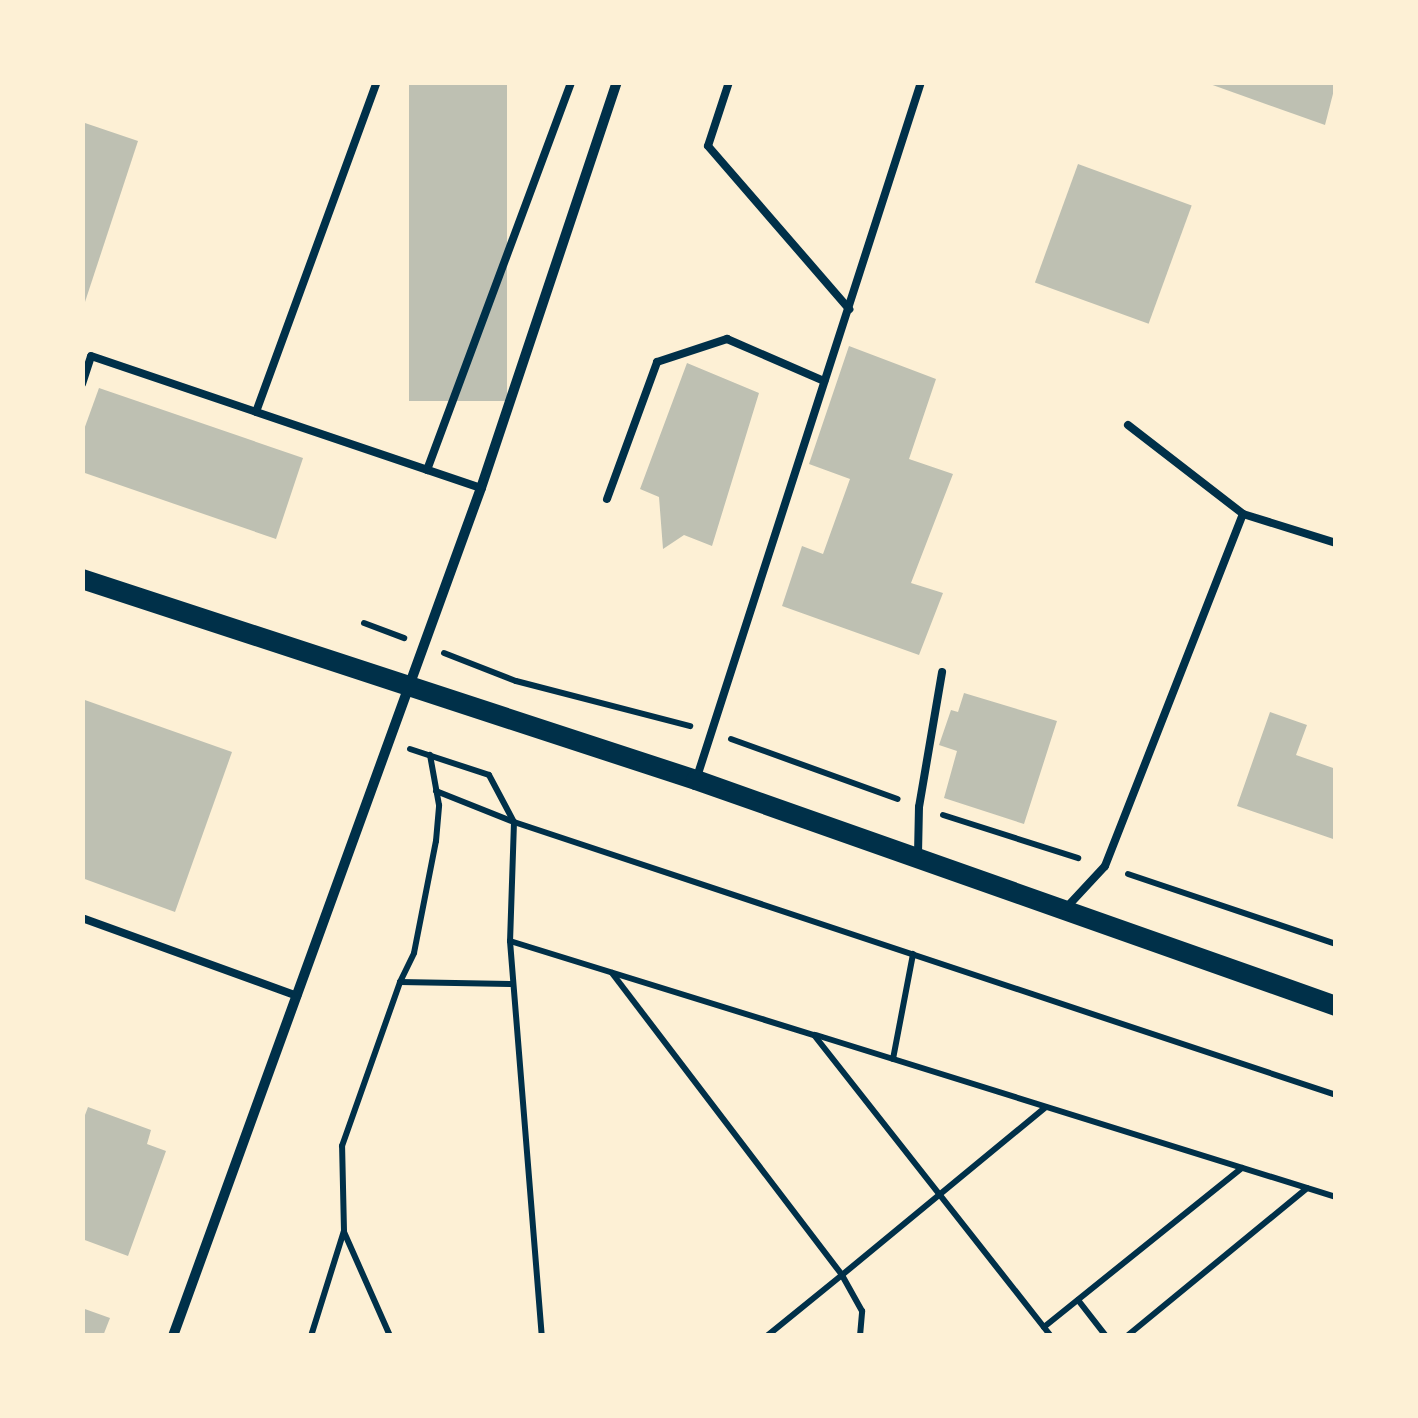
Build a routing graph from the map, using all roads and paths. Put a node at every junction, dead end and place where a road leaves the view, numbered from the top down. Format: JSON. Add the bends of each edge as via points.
{"nodes":[{"id":1,"x":378,"y":82,"type":"edge"},
{"id":2,"x":571,"y":82,"type":"edge"},
{"id":3,"x":617,"y":82,"type":"edge"},
{"id":4,"x":729,"y":82,"type":"edge"},
{"id":5,"x":920,"y":82,"type":"edge"},
{"id":6,"x":849,"y":310,"type":"junction"},
{"id":7,"x":824,"y":381,"type":"junction"},
{"id":8,"x":82,"y":384,"type":"edge"},
{"id":9,"x":256,"y":412,"type":"junction"},
{"id":10,"x":1128,"y":425,"type":"dead end"},
{"id":11,"x":427,"y":470,"type":"junction"},
{"id":12,"x":480,"y":488,"type":"junction"},
{"id":13,"x":607,"y":499,"type":"dead end"},
{"id":14,"x":1243,"y":514,"type":"junction"},
{"id":15,"x":1336,"y":542,"type":"edge"},
{"id":16,"x":82,"y":580,"type":"edge"},
{"id":17,"x":942,"y":672,"type":"dead end"},
{"id":18,"x":404,"y":689,"type":"junction"},
{"id":19,"x":385,"y":741,"type":"junction"},
{"id":20,"x":430,"y":755,"type":"junction"},
{"id":21,"x":696,"y":780,"type":"junction"},
{"id":22,"x":436,"y":791,"type":"junction"},
{"id":23,"x":514,"y":822,"type":"junction"},
{"id":24,"x":918,"y":858,"type":"junction"},
{"id":25,"x":1062,"y":912,"type":"junction"},
{"id":26,"x":82,"y":918,"type":"edge"},
{"id":27,"x":510,"y":941,"type":"junction"},
{"id":28,"x":913,"y":954,"type":"junction"},
{"id":29,"x":611,"y":972,"type":"junction"},
{"id":30,"x":400,"y":982,"type":"junction"},
{"id":31,"x":513,"y":984,"type":"junction"},
{"id":32,"x":298,"y":996,"type":"junction"},
{"id":33,"x":1336,"y":1006,"type":"edge"},
{"id":34,"x":814,"y":1035,"type":"junction"},
{"id":35,"x":893,"y":1059,"type":"junction"},
{"id":36,"x":1336,"y":1094,"type":"edge"},
{"id":37,"x":1046,"y":1107,"type":"junction"},
{"id":38,"x":1242,"y":1168,"type":"junction"},
{"id":39,"x":1307,"y":1188,"type":"junction"},
{"id":40,"x":944,"y":1194,"type":"junction"},
{"id":41,"x":1336,"y":1197,"type":"edge"},
{"id":42,"x":344,"y":1231,"type":"junction"},
{"id":43,"x":842,"y":1275,"type":"junction"},
{"id":44,"x":1078,"y":1300,"type":"junction"},
{"id":45,"x":1044,"y":1327,"type":"junction"},
{"id":46,"x":856,"y":1334,"type":"edge"},
{"id":47,"x":173,"y":1336,"type":"edge"},
{"id":48,"x":312,"y":1336,"type":"edge"},
{"id":49,"x":390,"y":1336,"type":"edge"},
{"id":50,"x":542,"y":1336,"type":"edge"},
{"id":51,"x":767,"y":1336,"type":"edge"},
{"id":52,"x":1051,"y":1336,"type":"edge"},
{"id":53,"x":1106,"y":1336,"type":"edge"},
{"id":54,"x":1127,"y":1336,"type":"edge"}],
"edges":[{"from":1,"to":9,"type":"lane"},
{"from":2,"to":11,"type":"lane"},
{"from":3,"to":12,"type":"street"},
{"from":4,"to":6,"type":"lane","via":[[708,146]]},
{"from":5,"to":6,"type":"lane"},
{"from":6,"to":7,"type":"lane"},
{"from":7,"to":13,"type":"lane","via":[[727,339],[657,362]]},
{"from":7,"to":21,"type":"lane"},
{"from":8,"to":9,"type":"lane","via":[[91,356]]},
{"from":9,"to":11,"type":"lane"},
{"from":10,"to":14,"type":"lane"},
{"from":11,"to":12,"type":"lane"},
{"from":12,"to":18,"type":"street"},
{"from":14,"to":15,"type":"lane"},
{"from":14,"to":25,"type":"lane","via":[[1105,866]]},
{"from":16,"to":18,"type":"main road"},
{"from":17,"to":24,"type":"lane","via":[[919,807]]},
{"from":18,"to":19,"type":"street"},
{"from":18,"to":21,"type":"main road"},
{"from":19,"to":20,"type":"path"},
{"from":19,"to":32,"type":"street"},
{"from":20,"to":22,"type":"path"},
{"from":20,"to":23,"type":"path","via":[[488,775]]},
{"from":21,"to":24,"type":"main road"},
{"from":22,"to":23,"type":"path"},
{"from":22,"to":30,"type":"path","via":[[436,841],[414,953]]},
{"from":23,"to":27,"type":"path"},
{"from":23,"to":28,"type":"path"},
{"from":24,"to":25,"type":"main road"},
{"from":25,"to":33,"type":"main road"},
{"from":26,"to":32,"type":"lane"},
{"from":27,"to":29,"type":"path"},
{"from":27,"to":31,"type":"path"},
{"from":28,"to":35,"type":"path"},
{"from":28,"to":36,"type":"path"},
{"from":29,"to":34,"type":"path"},
{"from":29,"to":43,"type":"path"},
{"from":30,"to":31,"type":"path"},
{"from":30,"to":42,"type":"path","via":[[342,1146]]},
{"from":31,"to":50,"type":"path"},
{"from":32,"to":47,"type":"street"},
{"from":34,"to":35,"type":"path"},
{"from":34,"to":40,"type":"path"},
{"from":35,"to":37,"type":"path"},
{"from":37,"to":38,"type":"path"},
{"from":37,"to":40,"type":"path"},
{"from":38,"to":39,"type":"path"},
{"from":38,"to":44,"type":"path"},
{"from":39,"to":41,"type":"path"},
{"from":39,"to":54,"type":"path"},
{"from":40,"to":43,"type":"path"},
{"from":40,"to":45,"type":"path"},
{"from":42,"to":48,"type":"path"},
{"from":42,"to":49,"type":"path"},
{"from":43,"to":46,"type":"path","via":[[862,1311]]},
{"from":43,"to":51,"type":"path"},
{"from":44,"to":45,"type":"path"},
{"from":44,"to":53,"type":"path"},
{"from":45,"to":52,"type":"path"}]}
